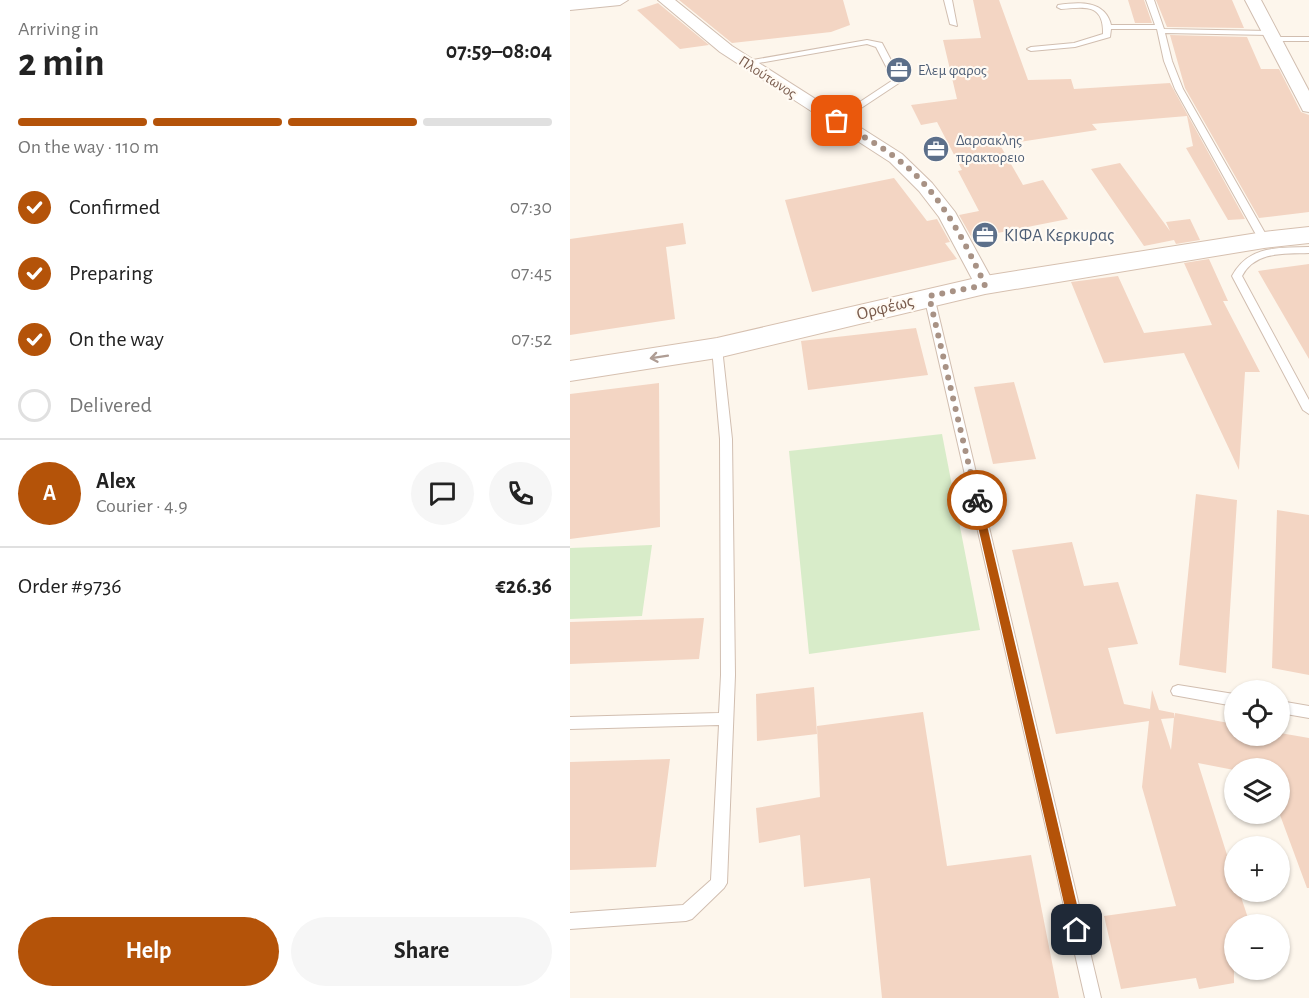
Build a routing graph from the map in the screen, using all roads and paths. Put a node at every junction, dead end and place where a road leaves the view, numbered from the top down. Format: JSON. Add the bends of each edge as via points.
{"nodes":[{"id":1,"x":620,"y":0,"type":"edge"},
{"id":2,"x":666,"y":0,"type":"edge"},
{"id":3,"x":948,"y":0,"type":"edge"},
{"id":4,"x":1150,"y":0,"type":"edge"},
{"id":5,"x":1254,"y":0,"type":"edge"},
{"id":6,"x":570,"y":5,"type":"edge"},
{"id":7,"x":1061,"y":7,"type":"dead end"},
{"id":8,"x":954,"y":24,"type":"dead end"},
{"id":9,"x":1107,"y":27,"type":"junction"},
{"id":10,"x":1161,"y":29,"type":"junction"},
{"id":11,"x":1271,"y":36,"type":"junction"},
{"id":12,"x":1309,"y":39,"type":"edge"},
{"id":13,"x":1031,"y":49,"type":"dead end"},
{"id":14,"x":747,"y":63,"type":"junction"},
{"id":15,"x":1309,"y":107,"type":"edge"},
{"id":16,"x":837,"y":121,"type":"junction"},
{"id":17,"x":1309,"y":235,"type":"edge"},
{"id":18,"x":1264,"y":240,"type":"junction"},
{"id":19,"x":1309,"y":250,"type":"edge"},
{"id":20,"x":985,"y":285,"type":"junction"},
{"id":21,"x":929,"y":296,"type":"junction"},
{"id":22,"x":717,"y":348,"type":"junction"},
{"id":23,"x":570,"y":371,"type":"edge"},
{"id":24,"x":1309,"y":410,"type":"edge"},
{"id":25,"x":1178,"y":691,"type":"dead end"},
{"id":26,"x":1224,"y":698,"type":"edge"},
{"id":27,"x":1290,"y":709,"type":"edge"},
{"id":28,"x":1309,"y":712,"type":"edge"},
{"id":29,"x":727,"y":719,"type":"junction"},
{"id":30,"x":570,"y":723,"type":"edge"},
{"id":31,"x":570,"y":921,"type":"edge"},
{"id":32,"x":1093,"y":998,"type":"edge"}],
"edges":[{"from":1,"to":6,"type":"street"},
{"from":2,"to":14,"type":"street","name":"Πλούτωνος"},
{"from":3,"to":8,"type":"lane"},
{"from":4,"to":10,"type":"lane"},
{"from":5,"to":11,"type":"street"},
{"from":7,"to":9,"type":"lane","via":[[1099,8]]},
{"from":9,"to":10,"type":"lane"},
{"from":9,"to":13,"type":"lane","via":[[1107,35],[1092,41]]},
{"from":10,"to":11,"type":"lane"},
{"from":10,"to":18,"type":"lane","via":[[1179,89]]},
{"from":11,"to":12,"type":"lane"},
{"from":11,"to":15,"type":"street"},
{"from":14,"to":16,"type":"street","name":"Πλούτωνος"},
{"from":14,"to":16,"type":"lane","via":[[867,42],[879,45],[898,81]]},
{"from":16,"to":20,"type":"street","name":"Πλούτωνος","via":[[896,158],[933,193],[962,237]]},
{"from":17,"to":18,"type":"street","name":"Ορφέως"},
{"from":18,"to":20,"type":"street","name":"Ορφέως"},
{"from":19,"to":24,"type":"lane","via":[[1252,256],[1241,265],[1237,276]]},
{"from":20,"to":21,"type":"street","name":"Ορφέως"},
{"from":21,"to":22,"type":"street","name":"Ορφέως"},
{"from":21,"to":32,"type":"lane"},
{"from":22,"to":23,"type":"street","name":"Ορφέως","one_way":true},
{"from":22,"to":29,"type":"lane","via":[[726,439]]},
{"from":25,"to":26,"type":"lane"},
{"from":27,"to":28,"type":"lane"},
{"from":29,"to":30,"type":"lane"},
{"from":29,"to":31,"type":"lane","via":[[719,883],[686,913]]}]}
